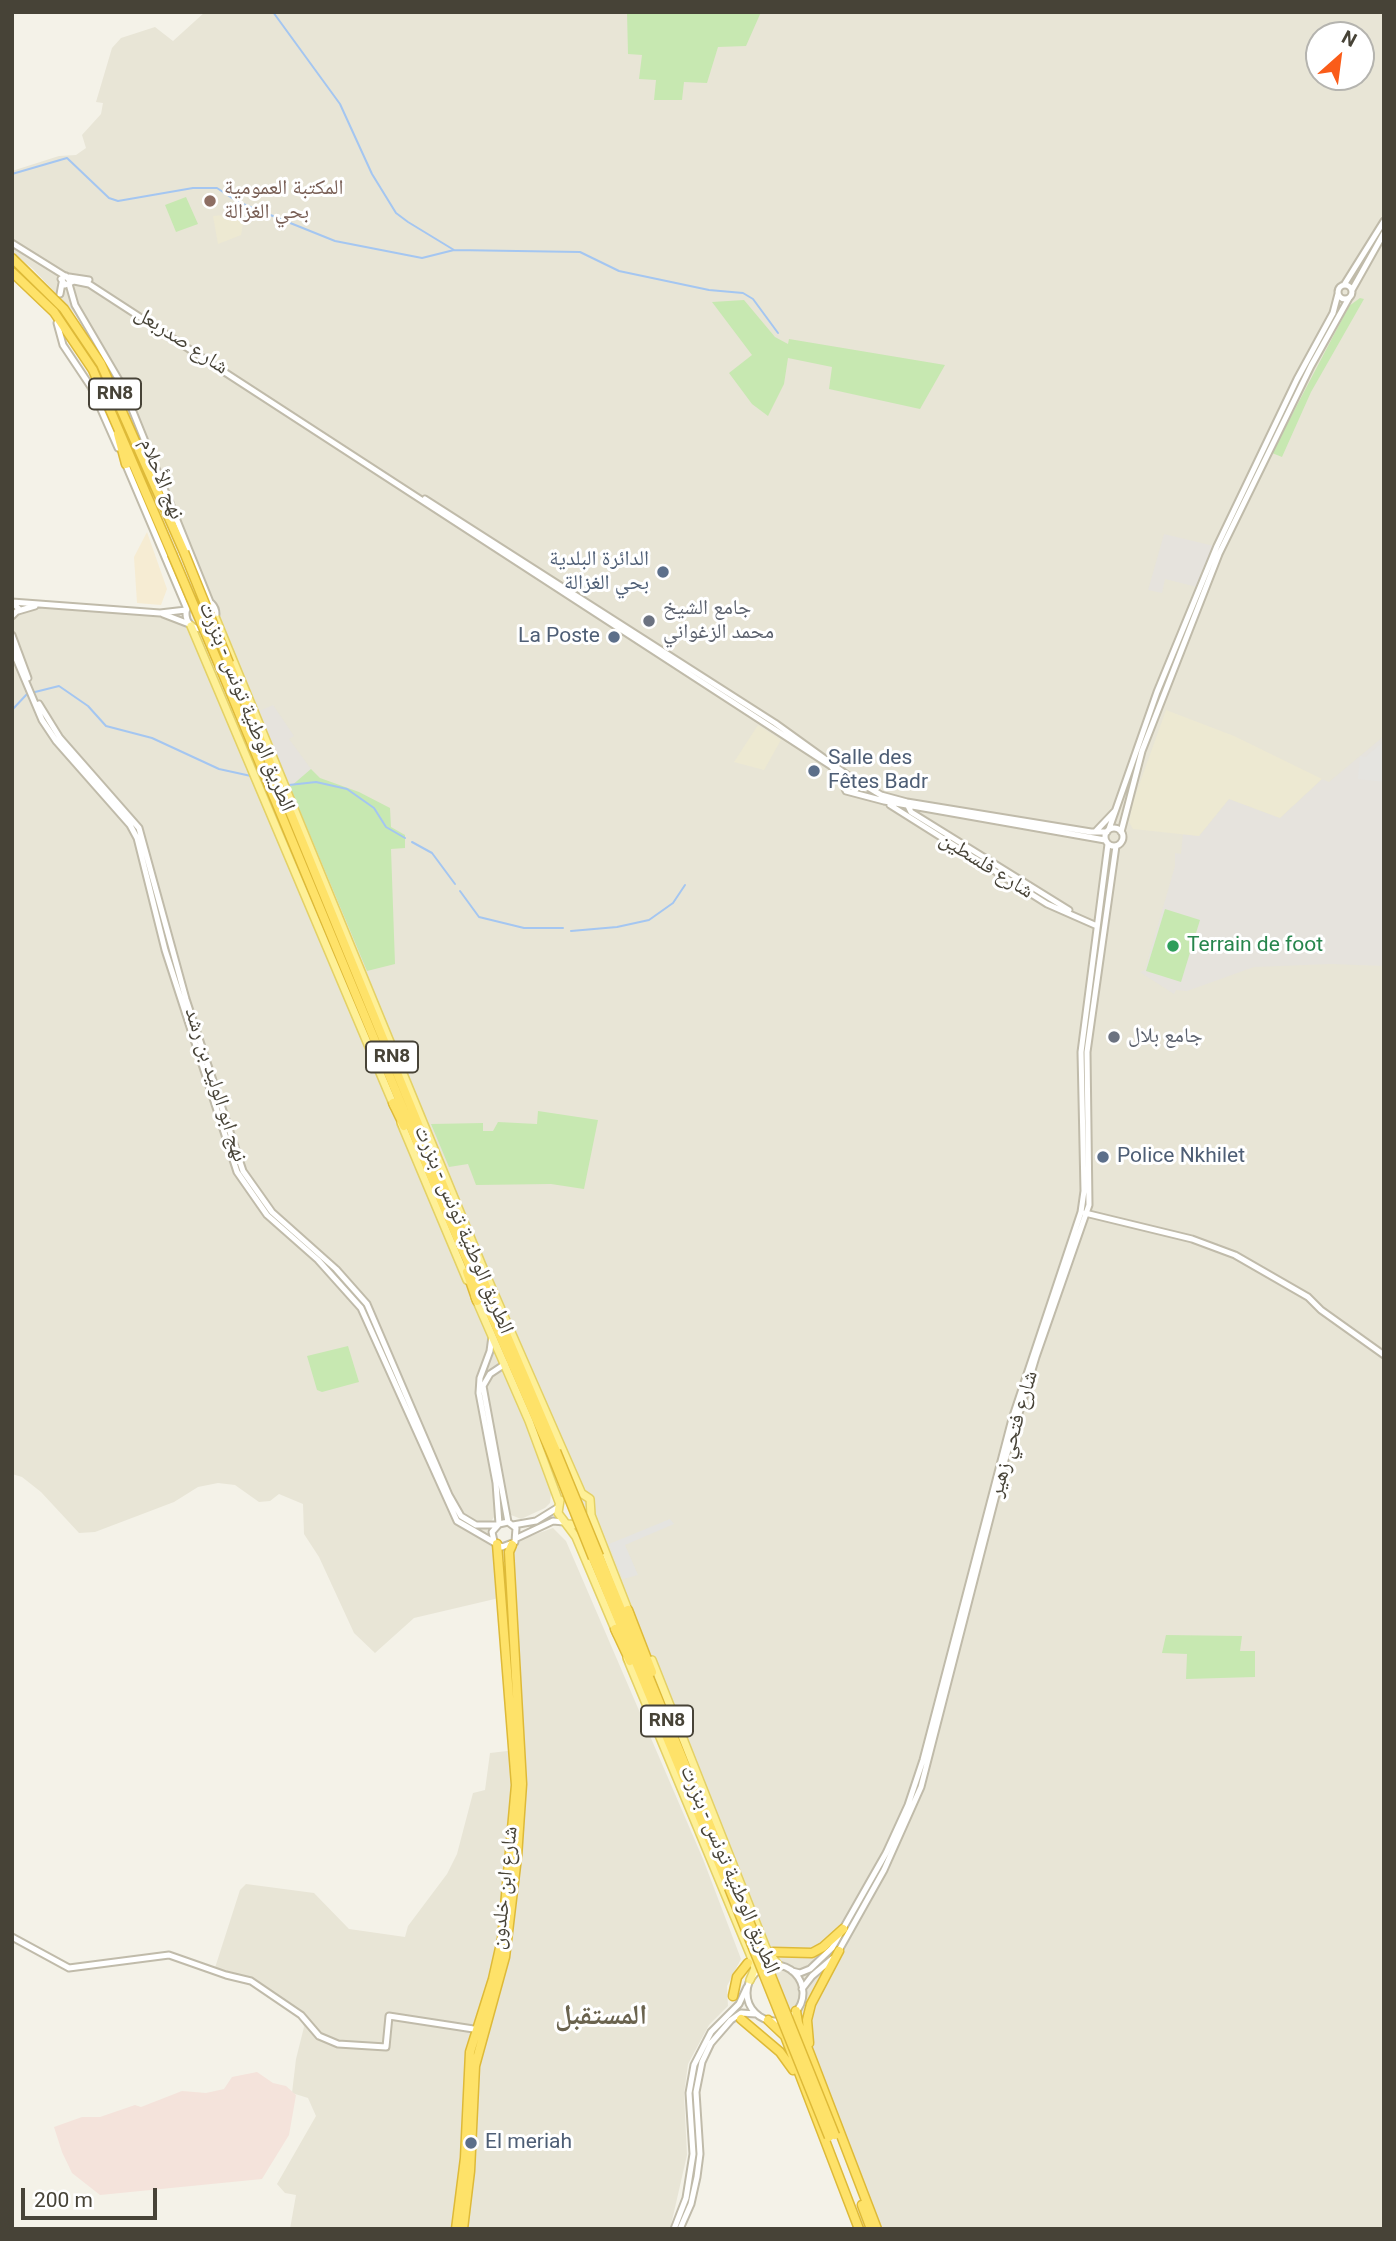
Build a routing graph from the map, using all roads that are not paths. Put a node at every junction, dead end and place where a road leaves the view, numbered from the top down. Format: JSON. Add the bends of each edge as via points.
{"nodes":[{"id":1,"x":1384,"y":221,"type":"edge"},
{"id":2,"x":1384,"y":233,"type":"edge"},
{"id":3,"x":12,"y":243,"type":"edge"},
{"id":4,"x":12,"y":258,"type":"edge"},
{"id":5,"x":12,"y":272,"type":"edge"},
{"id":6,"x":66,"y":280,"type":"junction"},
{"id":7,"x":1344,"y":285,"type":"junction"},
{"id":8,"x":1352,"y":290,"type":"junction"},
{"id":9,"x":60,"y":294,"type":"dead end"},
{"id":10,"x":1338,"y":294,"type":"junction"},
{"id":11,"x":1349,"y":298,"type":"junction"},
{"id":12,"x":57,"y":323,"type":"dead end"},
{"id":13,"x":93,"y":370,"type":"junction"},
{"id":14,"x":126,"y":464,"type":"junction"},
{"id":15,"x":1256,"y":469,"type":"junction"},
{"id":16,"x":210,"y":601,"type":"junction"},
{"id":17,"x":12,"y":602,"type":"edge"},
{"id":18,"x":70,"y":607,"type":"junction"},
{"id":19,"x":186,"y":610,"type":"junction"},
{"id":20,"x":160,"y":613,"type":"junction"},
{"id":21,"x":16,"y":614,"type":"edge"},
{"id":22,"x":216,"y":619,"type":"junction"},
{"id":23,"x":12,"y":624,"type":"edge"},
{"id":24,"x":191,"y":625,"type":"junction"},
{"id":25,"x":12,"y":635,"type":"edge"},
{"id":26,"x":12,"y":649,"type":"edge"},
{"id":27,"x":31,"y":690,"type":"junction"},
{"id":28,"x":36,"y":702,"type":"junction"},
{"id":29,"x":850,"y":777,"type":"junction"},
{"id":30,"x":857,"y":781,"type":"junction"},
{"id":31,"x":844,"y":782,"type":"junction"},
{"id":32,"x":854,"y":792,"type":"junction"},
{"id":33,"x":884,"y":801,"type":"junction"},
{"id":34,"x":1120,"y":802,"type":"junction"},
{"id":35,"x":907,"y":804,"type":"junction"},
{"id":36,"x":1108,"y":830,"type":"junction"},
{"id":37,"x":1121,"y":831,"type":"junction"},
{"id":38,"x":1094,"y":832,"type":"junction"},
{"id":39,"x":1107,"y":842,"type":"junction"},
{"id":40,"x":1116,"y":846,"type":"junction"},
{"id":41,"x":1095,"y":923,"type":"junction"},
{"id":42,"x":373,"y":998,"type":"junction"},
{"id":43,"x":408,"y":1096,"type":"junction"},
{"id":44,"x":393,"y":1103,"type":"junction"},
{"id":45,"x":424,"y":1136,"type":"junction"},
{"id":46,"x":443,"y":1208,"type":"junction"},
{"id":47,"x":1084,"y":1212,"type":"junction"},
{"id":48,"x":474,"y":1247,"type":"junction"},
{"id":49,"x":477,"y":1301,"type":"junction"},
{"id":50,"x":492,"y":1333,"type":"junction"},
{"id":51,"x":1384,"y":1355,"type":"edge"},
{"id":52,"x":505,"y":1364,"type":"junction"},
{"id":53,"x":554,"y":1452,"type":"junction"},
{"id":54,"x":581,"y":1492,"type":"junction"},
{"id":55,"x":558,"y":1505,"type":"junction"},
{"id":56,"x":591,"y":1514,"type":"junction"},
{"id":57,"x":510,"y":1523,"type":"junction"},
{"id":58,"x":566,"y":1523,"type":"junction"},
{"id":59,"x":498,"y":1524,"type":"junction"},
{"id":60,"x":514,"y":1542,"type":"junction"},
{"id":61,"x":496,"y":1543,"type":"junction"},
{"id":62,"x":596,"y":1557,"type":"junction"},
{"id":63,"x":628,"y":1610,"type":"junction"},
{"id":64,"x":615,"y":1629,"type":"junction"},
{"id":65,"x":676,"y":1744,"type":"junction"},
{"id":66,"x":680,"y":1770,"type":"junction"},
{"id":67,"x":732,"y":1887,"type":"junction"},
{"id":68,"x":843,"y":1929,"type":"junction"},
{"id":69,"x":12,"y":1937,"type":"edge"},
{"id":70,"x":839,"y":1951,"type":"junction"},
{"id":71,"x":773,"y":1952,"type":"dead end"},
{"id":72,"x":748,"y":1963,"type":"dead end"},
{"id":73,"x":778,"y":1965,"type":"junction"},
{"id":74,"x":792,"y":1971,"type":"junction"},
{"id":75,"x":749,"y":1983,"type":"junction"},
{"id":76,"x":803,"y":1989,"type":"junction"},
{"id":77,"x":733,"y":1996,"type":"dead end"},
{"id":78,"x":796,"y":2011,"type":"junction"},
{"id":79,"x":756,"y":2014,"type":"junction"},
{"id":80,"x":741,"y":2019,"type":"dead end"},
{"id":81,"x":768,"y":2020,"type":"junction"},
{"id":82,"x":479,"y":2030,"type":"junction"},
{"id":83,"x":818,"y":2076,"type":"junction"},
{"id":84,"x":805,"y":2088,"type":"junction"},
{"id":85,"x":832,"y":2136,"type":"junction"},
{"id":86,"x":456,"y":2229,"type":"edge"},
{"id":87,"x":463,"y":2229,"type":"edge"},
{"id":88,"x":674,"y":2229,"type":"edge"},
{"id":89,"x":680,"y":2229,"type":"edge"},
{"id":90,"x":862,"y":2229,"type":"edge"},
{"id":91,"x":870,"y":2229,"type":"edge"},
{"id":92,"x":877,"y":2229,"type":"edge"}],
"edges":[{"from":1,"to":7,"type":"street"},
{"from":2,"to":8,"type":"street"},
{"from":3,"to":6,"type":"street"},
{"from":4,"to":43,"type":"highway","name":"الطريق الوطنية تونس - بنزرت","number":"RN8","bridge":true,"via":[[64,309],[101,364],[184,552]]},
{"from":5,"to":13,"type":"highway","name":"الطريق الوطنية تونس - بنزرت","number":"RN8","via":[[54,312]]},
{"from":6,"to":9,"type":"street"},
{"from":6,"to":16,"type":"street","name":"نهج الأحلام","via":[[75,305],[123,387]]},
{"from":6,"to":29,"type":"street","name":"شارع صدربعل","via":[[88,280],[775,723]]},
{"from":6,"to":31,"type":"street","name":"شارع صدربعل","via":[[89,284],[831,766]]},
{"from":7,"to":8,"type":"street"},
{"from":7,"to":10,"type":"street"},
{"from":8,"to":11,"type":"street"},
{"from":10,"to":11,"type":"street"},
{"from":10,"to":15,"type":"street","via":[[1333,313]]},
{"from":11,"to":15,"type":"street"},
{"from":12,"to":14,"type":"street","via":[[63,345],[91,387]]},
{"from":13,"to":14,"type":"highway","number":"RN8"},
{"from":13,"to":46,"type":"highway","name":"الطريق الوطنية تونس - بنزرت","number":"RN8","bridge":true},
{"from":14,"to":19,"type":"street"},
{"from":15,"to":34,"type":"street","name":"شارع فتحي زهير","via":[[1190,608]]},
{"from":15,"to":37,"type":"street","name":"شارع فتحي زهير","via":[[1167,684],[1133,778]]},
{"from":16,"to":19,"type":"street","via":[[198,599]]},
{"from":16,"to":22,"type":"street"},
{"from":17,"to":18,"type":"street"},
{"from":17,"to":21,"type":"street","via":[[17,605]]},
{"from":18,"to":20,"type":"street"},
{"from":18,"to":21,"type":"street","via":[[33,606]]},
{"from":19,"to":20,"type":"street"},
{"from":19,"to":24,"type":"street"},
{"from":20,"to":24,"type":"street"},
{"from":21,"to":23,"type":"street"},
{"from":22,"to":24,"type":"street","via":[[207,628]]},
{"from":22,"to":42,"type":"main road"},
{"from":24,"to":44,"type":"main road"},
{"from":25,"to":27,"type":"street","name":"نهج ابو الوليد بن رشد"},
{"from":26,"to":27,"type":"street","name":"نهج ابو الوليد بن رشد"},
{"from":27,"to":28,"type":"street","name":"نهج ابو الوليد بن رشد"},
{"from":28,"to":59,"type":"street","name":"نهج ابو الوليد بن رشد","via":[[60,738],[139,828],[186,999],[243,1171],[272,1212],[336,1269],[367,1304],[461,1516],[476,1525]]},
{"from":28,"to":61,"type":"street","name":"نهج ابو الوليد بن رشد","via":[[56,741],[137,838],[176,987],[237,1172],[267,1215],[331,1273],[361,1308],[450,1511],[464,1528]]},
{"from":29,"to":30,"type":"street"},
{"from":29,"to":31,"type":"street"},
{"from":30,"to":32,"type":"street"},
{"from":30,"to":35,"type":"street"},
{"from":31,"to":32,"type":"street","via":[[844,789]]},
{"from":32,"to":33,"type":"street"},
{"from":33,"to":35,"type":"street"},
{"from":33,"to":41,"type":"street","name":"شارع فلسطين","via":[[1047,904]]},
{"from":34,"to":36,"type":"street","name":"شارع فتحي زهير"},
{"from":34,"to":38,"type":"street","via":[[1113,816]]},
{"from":35,"to":38,"type":"street"},
{"from":35,"to":39,"type":"street"},
{"from":35,"to":41,"type":"street","name":"شارع فلسطين","via":[[1049,901]]},
{"from":36,"to":37,"type":"street"},
{"from":36,"to":38,"type":"street"},
{"from":36,"to":39,"type":"street","name":"شارع فتحي زهير"},
{"from":37,"to":40,"type":"street","name":"شارع فتحي زهير","via":[[1123,839]]},
{"from":39,"to":40,"type":"street"},
{"from":39,"to":41,"type":"street","name":"شارع فتحي زهير"},
{"from":40,"to":47,"type":"street","name":"شارع فتحي زهير","via":[[1087,1052],[1091,1191]]},
{"from":41,"to":47,"type":"street","name":"شارع فتحي زهير","via":[[1081,1052]]},
{"from":42,"to":43,"type":"highway","number":"RN8"},
{"from":42,"to":48,"type":"main road"},
{"from":43,"to":45,"type":"highway","name":"الطريق الوطنية تونس - بنزرت","number":"RN8"},
{"from":44,"to":46,"type":"highway","number":"RN8"},
{"from":44,"to":49,"type":"main road"},
{"from":45,"to":48,"type":"highway","number":"RN8"},
{"from":45,"to":53,"type":"highway","name":"الطريق الوطنية تونس - بنزرت","number":"RN8"},
{"from":46,"to":49,"type":"highway"},
{"from":46,"to":53,"type":"highway","name":"الطريق الوطنية تونس - بنزرت","number":"RN8"},
{"from":47,"to":51,"type":"street","via":[[1192,1239],[1235,1255],[1308,1297]]},
{"from":47,"to":68,"type":"street","name":"شارع فتحي زهير","via":[[1012,1419],[919,1775],[900,1824]]},
{"from":47,"to":70,"type":"street","name":"شارع فتحي زهير","via":[[1005,1460],[920,1787],[898,1841]]},
{"from":48,"to":54,"type":"main road"},
{"from":49,"to":50,"type":"main road"},
{"from":50,"to":52,"type":"main road"},
{"from":50,"to":59,"type":"street","via":[[479,1393],[496,1483]]},
{"from":52,"to":55,"type":"main road"},
{"from":52,"to":57,"type":"street","via":[[490,1374],[483,1386]]},
{"from":53,"to":62,"type":"highway","name":"الطريق الوطنية تونس - بنزرت","number":"RN8","bridge":true},
{"from":54,"to":55,"type":"main road","via":[[565,1493]]},
{"from":54,"to":56,"type":"main road","via":[[592,1503]]},
{"from":55,"to":57,"type":"street","via":[[536,1521]]},
{"from":55,"to":58,"type":"main road"},
{"from":56,"to":58,"type":"main road","via":[[584,1523]]},
{"from":56,"to":63,"type":"main road"},
{"from":57,"to":59,"type":"street"},
{"from":57,"to":60,"type":"street"},
{"from":58,"to":60,"type":"street","via":[[553,1521]]},
{"from":58,"to":64,"type":"main road"},
{"from":59,"to":61,"type":"street","via":[[492,1532]]},
{"from":60,"to":61,"type":"street"},
{"from":60,"to":82,"type":"highway","name":"شارع ابن خلدون","via":[[509,1552],[522,1784],[511,1923],[499,1978]]},
{"from":61,"to":82,"type":"highway","name":"شارع ابن خلدون","via":[[516,1785],[502,1939]]},
{"from":62,"to":65,"type":"highway","name":"الطريق الوطنية تونس - بنزرت","number":"RN8"},
{"from":62,"to":66,"type":"highway","name":"الطريق الوطنية تونس - بنزرت","number":"RN8"},
{"from":63,"to":65,"type":"highway"},
{"from":63,"to":73,"type":"main road","via":[[766,1948]]},
{"from":64,"to":66,"type":"highway"},
{"from":64,"to":75,"type":"main road","via":[[750,1954],[755,1968]]},
{"from":65,"to":67,"type":"highway","name":"الطريق الوطنية تونس - بنزرت","number":"RN8"},
{"from":66,"to":67,"type":"highway","name":"الطريق الوطنية تونس - بنزرت","number":"RN8"},
{"from":67,"to":85,"type":"highway","name":"الطريق الوطنية تونس - بنزرت","number":"RN8","bridge":true},
{"from":68,"to":71,"type":"highway","via":[[811,1953]]},
{"from":68,"to":74,"type":"street","name":"شارع فتحي زهير","via":[[816,1965],[805,1972]]},
{"from":69,"to":82,"type":"street","via":[[69,1968],[169,1955],[251,1980],[301,2015],[319,2036],[338,2044],[386,2047],[389,2016]]},
{"from":70,"to":76,"type":"street","name":"شارع فتحي زهير"},
{"from":70,"to":83,"type":"highway","via":[[814,1996],[807,2020]]},
{"from":72,"to":77,"type":"highway","via":[[737,1977]]},
{"from":73,"to":74,"type":"street"},
{"from":73,"to":75,"type":"street","via":[[762,1968]]},
{"from":74,"to":76,"type":"street"},
{"from":75,"to":79,"type":"street","via":[[748,2001]]},
{"from":75,"to":88,"type":"street","via":[[739,2004],[711,2032],[694,2065],[689,2093],[694,2154],[686,2198]]},
{"from":76,"to":78,"type":"street"},
{"from":78,"to":81,"type":"street","via":[[782,2020]]},
{"from":78,"to":83,"type":"highway"},
{"from":79,"to":81,"type":"street"},
{"from":79,"to":89,"type":"street","via":[[744,2013],[731,2020],[702,2062],[696,2092],[697,2177]]},
{"from":80,"to":84,"type":"highway","number":"RN8","via":[[788,2061]]},
{"from":81,"to":84,"type":"highway","number":"RN8","via":[[781,2029]]},
{"from":82,"to":86,"type":"highway","name":"شارع ابن خلدون","via":[[468,2065]]},
{"from":82,"to":87,"type":"highway","name":"شارع ابن خلدون"},
{"from":83,"to":92,"type":"highway"},
{"from":84,"to":90,"type":"highway","number":"RN8"},
{"from":85,"to":90,"type":"highway","name":"الطريق الوطنية تونس - بنزرت","number":"RN8"},
{"from":85,"to":91,"type":"highway","name":"الطريق الوطنية تونس - بنزرت","number":"RN8"}]}
